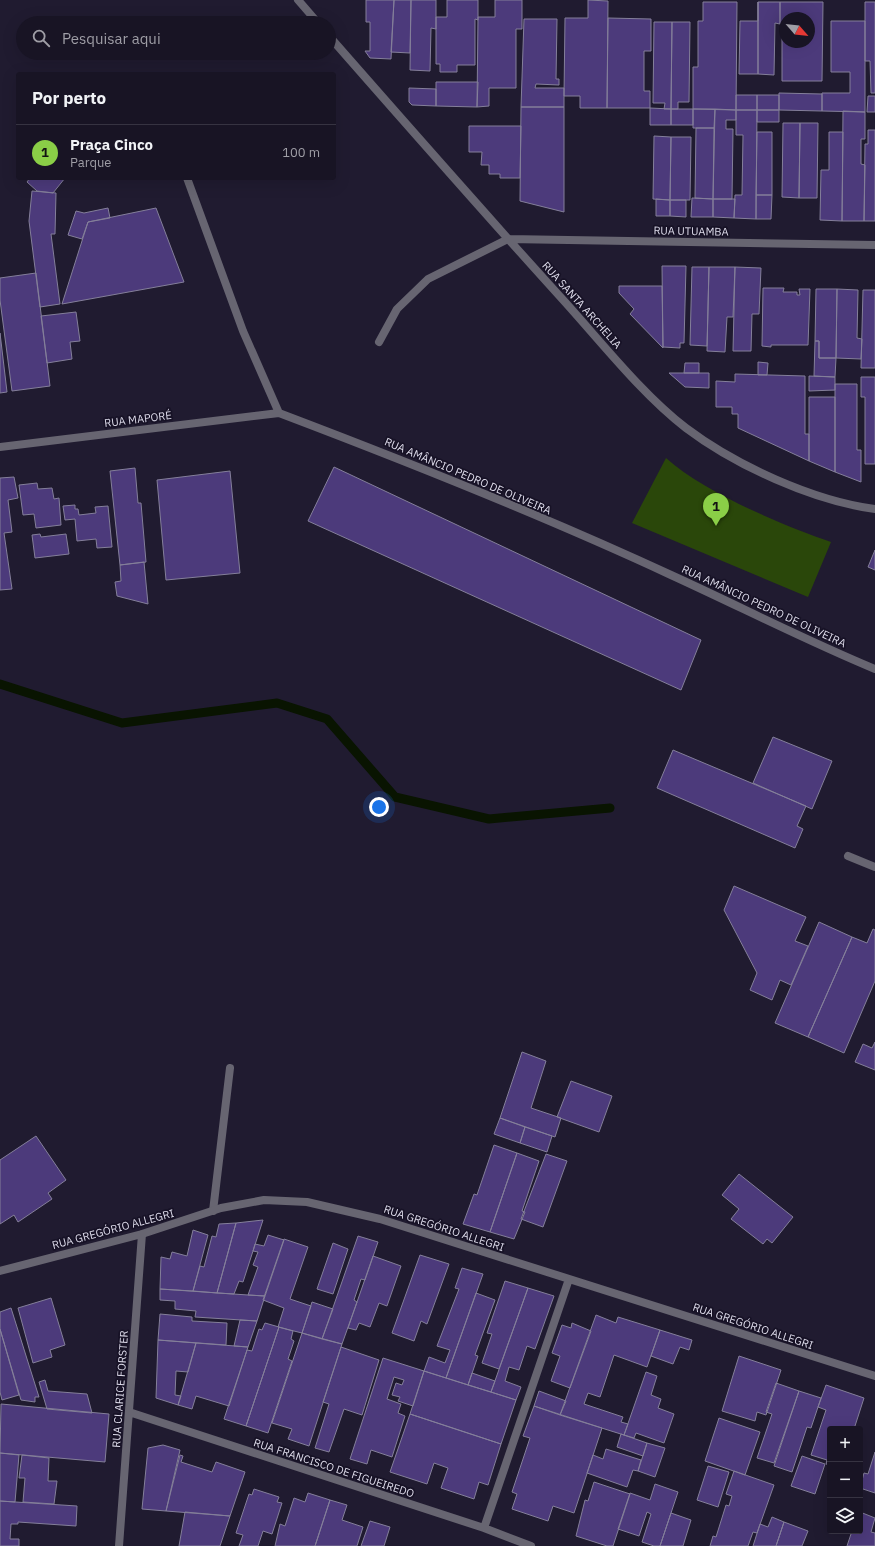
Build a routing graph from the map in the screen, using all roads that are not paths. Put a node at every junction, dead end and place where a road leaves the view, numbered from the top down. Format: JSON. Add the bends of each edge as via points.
{"nodes":[{"id":1,"x":298,"y":0,"type":"edge"},
{"id":2,"x":312,"y":16,"type":"edge"},
{"id":3,"x":336,"y":44,"type":"edge"},
{"id":4,"x":188,"y":180,"type":"edge"},
{"id":5,"x":508,"y":239,"type":"junction"},
{"id":6,"x":875,"y":245,"type":"edge"},
{"id":7,"x":379,"y":342,"type":"dead end"},
{"id":8,"x":279,"y":413,"type":"junction"},
{"id":9,"x":0,"y":447,"type":"edge"},
{"id":10,"x":875,"y":510,"type":"edge"},
{"id":11,"x":875,"y":669,"type":"edge"},
{"id":12,"x":848,"y":856,"type":"dead end"},
{"id":13,"x":875,"y":867,"type":"edge"},
{"id":14,"x":230,"y":1068,"type":"dead end"},
{"id":15,"x":213,"y":1212,"type":"junction"},
{"id":16,"x":142,"y":1234,"type":"junction"},
{"id":17,"x":0,"y":1271,"type":"edge"},
{"id":18,"x":569,"y":1280,"type":"junction"},
{"id":19,"x":875,"y":1376,"type":"edge"},
{"id":20,"x":129,"y":1412,"type":"junction"},
{"id":21,"x":484,"y":1528,"type":"junction"},
{"id":22,"x":119,"y":1546,"type":"edge"},
{"id":23,"x":531,"y":1546,"type":"edge"}],
"edges":[{"from":1,"to":2,"type":"street"},
{"from":3,"to":5,"type":"street","name":"RUA SANTA ARCHELIA"},
{"from":4,"to":8,"type":"street","via":[[243,331]]},
{"from":5,"to":6,"type":"street","name":"RUA UTUAMBA"},
{"from":5,"to":7,"type":"street","via":[[428,280],[397,309]]},
{"from":5,"to":10,"type":"street","name":"RUA SANTA ARCHELIA","via":[[654,401],[686,428],[726,455],[795,487]]},
{"from":8,"to":9,"type":"street","name":"RUA MAPORÉ"},
{"from":8,"to":11,"type":"street","name":"RUA AMÂNCIO PEDRO DE OLIVEIRA","via":[[461,483],[670,574],[823,648]]},
{"from":12,"to":13,"type":"street"},
{"from":14,"to":15,"type":"street"},
{"from":15,"to":16,"type":"street","name":"RUA GREGÓRIO ALLEGRI"},
{"from":15,"to":18,"type":"street","name":"RUA GREGÓRIO ALLEGRI","via":[[264,1200],[307,1202],[380,1219]]},
{"from":16,"to":17,"type":"street","name":"RUA GREGÓRIO ALLEGRI"},
{"from":16,"to":20,"type":"street","name":"RUA CLARICE FORSTER"},
{"from":18,"to":19,"type":"street","name":"RUA GREGÓRIO ALLEGRI"},
{"from":18,"to":21,"type":"street"},
{"from":20,"to":21,"type":"street","name":"RUA FRANCISCO DE FIGUEIREDO"},
{"from":20,"to":22,"type":"street","name":"RUA CLARICE FORSTER"},
{"from":21,"to":23,"type":"street","name":"RUA FRANCISCO DE FIGUEIREDO"}]}
